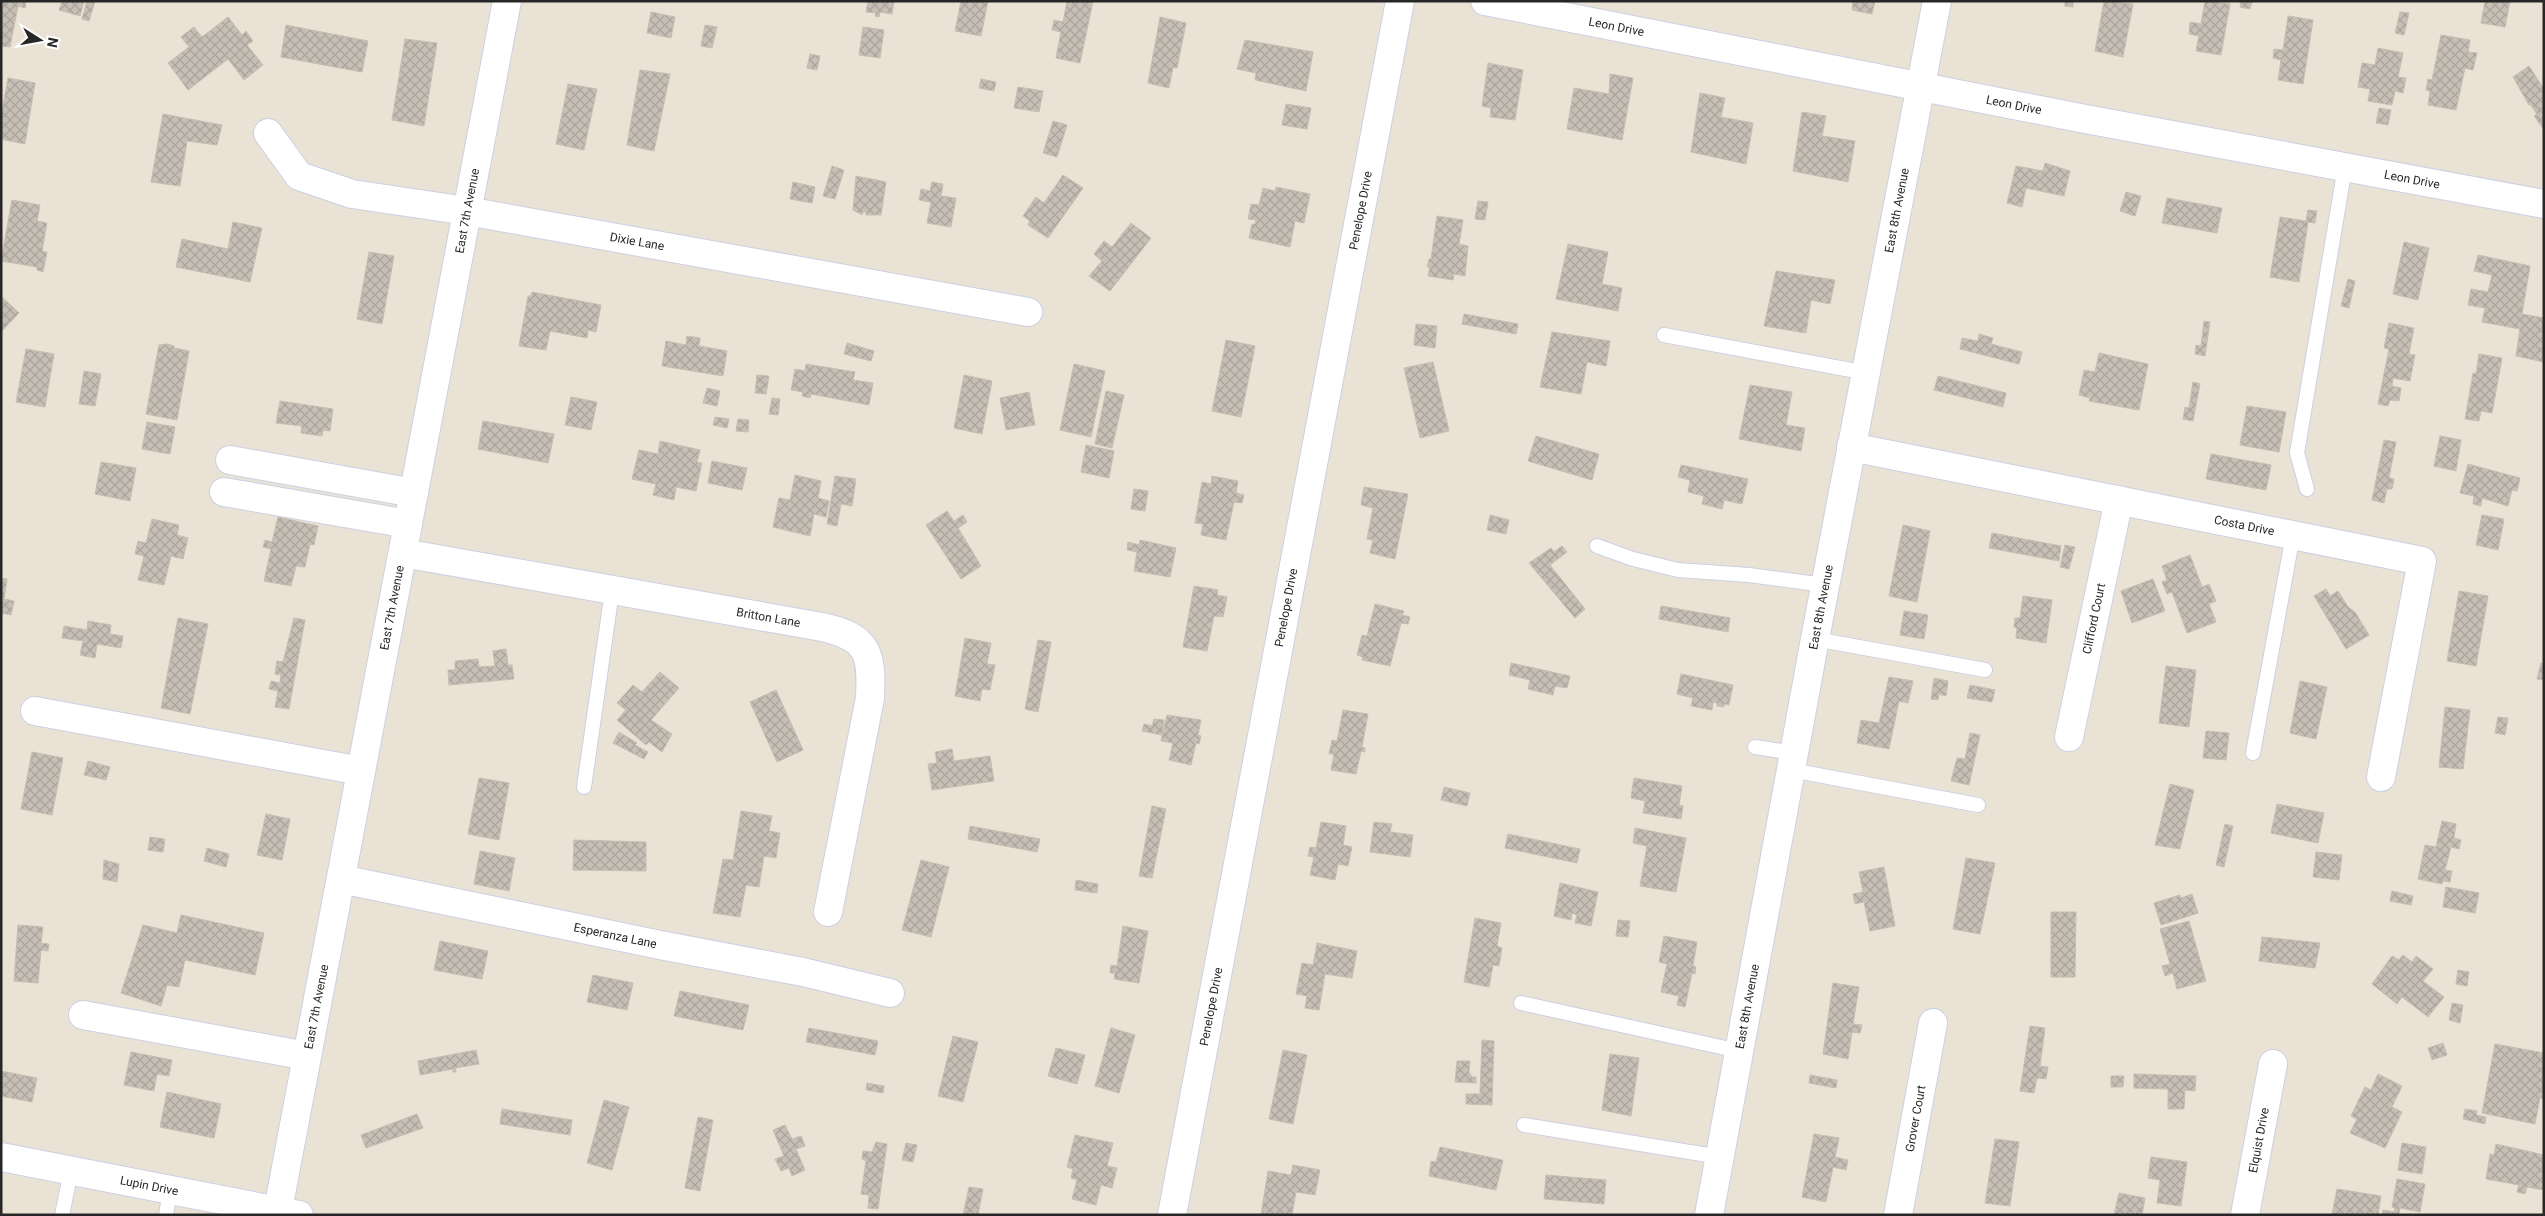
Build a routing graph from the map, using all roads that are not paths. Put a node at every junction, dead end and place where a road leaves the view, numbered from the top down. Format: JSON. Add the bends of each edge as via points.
{"nodes":[{"id":1,"x":507,"y":1,"type":"edge"},
{"id":2,"x":1400,"y":1,"type":"edge"},
{"id":3,"x":1485,"y":1,"type":"edge"},
{"id":4,"x":1937,"y":1,"type":"edge"},
{"id":5,"x":1921,"y":86,"type":"junction"},
{"id":6,"x":268,"y":133,"type":"dead end"},
{"id":7,"x":2346,"y":167,"type":"junction"},
{"id":8,"x":2544,"y":204,"type":"edge"},
{"id":9,"x":467,"y":211,"type":"junction"},
{"id":10,"x":1028,"y":312,"type":"dead end"},
{"id":11,"x":1664,"y":335,"type":"dead end"},
{"id":12,"x":1867,"y":373,"type":"junction"},
{"id":13,"x":1851,"y":447,"type":"junction"},
{"id":14,"x":230,"y":460,"type":"dead end"},
{"id":15,"x":2307,"y":489,"type":"dead end"},
{"id":16,"x":224,"y":492,"type":"dead end"},
{"id":17,"x":414,"y":493,"type":"junction"},
{"id":18,"x":2119,"y":500,"type":"junction"},
{"id":19,"x":408,"y":524,"type":"junction"},
{"id":20,"x":2293,"y":535,"type":"junction"},
{"id":21,"x":1597,"y":546,"type":"dead end"},
{"id":22,"x":403,"y":553,"type":"junction"},
{"id":23,"x":1825,"y":585,"type":"junction"},
{"id":24,"x":612,"y":591,"type":"junction"},
{"id":25,"x":1815,"y":639,"type":"junction"},
{"id":26,"x":1985,"y":670,"type":"dead end"},
{"id":27,"x":35,"y":711,"type":"dead end"},
{"id":28,"x":2069,"y":737,"type":"dead end"},
{"id":29,"x":1755,"y":747,"type":"dead end"},
{"id":30,"x":2253,"y":753,"type":"dead end"},
{"id":31,"x":1792,"y":762,"type":"junction"},
{"id":32,"x":361,"y":771,"type":"junction"},
{"id":33,"x":2381,"y":777,"type":"dead end"},
{"id":34,"x":584,"y":787,"type":"dead end"},
{"id":35,"x":1978,"y":805,"type":"dead end"},
{"id":36,"x":341,"y":879,"type":"junction"},
{"id":37,"x":828,"y":912,"type":"dead end"},
{"id":38,"x":890,"y":993,"type":"dead end"},
{"id":39,"x":1521,"y":1003,"type":"dead end"},
{"id":40,"x":83,"y":1015,"type":"dead end"},
{"id":41,"x":1933,"y":1023,"type":"dead end"},
{"id":42,"x":1739,"y":1051,"type":"junction"},
{"id":43,"x":307,"y":1056,"type":"junction"},
{"id":44,"x":2273,"y":1064,"type":"dead end"},
{"id":45,"x":1524,"y":1125,"type":"dead end"},
{"id":46,"x":1,"y":1157,"type":"edge"},
{"id":47,"x":1720,"y":1157,"type":"junction"},
{"id":48,"x":71,"y":1171,"type":"junction"},
{"id":49,"x":168,"y":1202,"type":"edge"},
{"id":50,"x":285,"y":1213,"type":"edge"},
{"id":51,"x":62,"y":1215,"type":"edge"},
{"id":52,"x":1172,"y":1215,"type":"edge"},
{"id":53,"x":1709,"y":1215,"type":"edge"},
{"id":54,"x":1898,"y":1215,"type":"edge"},
{"id":55,"x":2245,"y":1215,"type":"edge"}],
"edges":[{"from":1,"to":9,"type":"street","name":"East 7th Avenue"},
{"from":2,"to":52,"type":"street","name":"Penelope Drive"},
{"from":3,"to":5,"type":"street","name":"Leon Drive"},
{"from":4,"to":5,"type":"street","name":"East 8th Avenue"},
{"from":5,"to":7,"type":"street","name":"Leon Drive"},
{"from":5,"to":12,"type":"street","name":"East 8th Avenue"},
{"from":6,"to":9,"type":"street","name":"Dixie Lane","via":[[299,176],[352,194]]},
{"from":7,"to":8,"type":"street","name":"Leon Drive"},
{"from":7,"to":15,"type":"lane","via":[[2297,454]]},
{"from":9,"to":10,"type":"street","name":"Dixie Lane"},
{"from":9,"to":17,"type":"street","name":"East 7th Avenue"},
{"from":11,"to":12,"type":"lane"},
{"from":12,"to":13,"type":"street","name":"East 8th Avenue"},
{"from":13,"to":18,"type":"street","name":"Costa Drive"},
{"from":13,"to":23,"type":"street","name":"East 8th Avenue"},
{"from":14,"to":17,"type":"street"},
{"from":16,"to":19,"type":"street"},
{"from":17,"to":19,"type":"street","name":"East 7th Avenue"},
{"from":18,"to":20,"type":"street","name":"Costa Drive"},
{"from":18,"to":28,"type":"street","name":"Clifford Court"},
{"from":19,"to":22,"type":"street","name":"East 7th Avenue"},
{"from":20,"to":30,"type":"lane"},
{"from":20,"to":33,"type":"street","name":"Costa Drive","via":[[2422,560]]},
{"from":21,"to":23,"type":"lane","via":[[1678,570],[1749,574]]},
{"from":22,"to":24,"type":"street","name":"Britton Lane"},
{"from":22,"to":32,"type":"street","name":"East 7th Avenue"},
{"from":23,"to":25,"type":"street","name":"East 8th Avenue"},
{"from":24,"to":34,"type":"lane"},
{"from":24,"to":37,"type":"street","name":"Britton Lane","via":[[840,631],[855,638],[866,650],[871,670],[870,698]]},
{"from":25,"to":26,"type":"lane"},
{"from":25,"to":31,"type":"street","name":"East 8th Avenue"},
{"from":27,"to":32,"type":"street"},
{"from":29,"to":31,"type":"lane"},
{"from":31,"to":35,"type":"lane"},
{"from":31,"to":42,"type":"street","name":"East 8th Avenue"},
{"from":32,"to":36,"type":"street","name":"East 7th Avenue"},
{"from":36,"to":38,"type":"street","name":"Esperanza Lane","via":[[803,972]]},
{"from":36,"to":43,"type":"street","name":"East 7th Avenue"},
{"from":39,"to":42,"type":"lane"},
{"from":40,"to":43,"type":"street"},
{"from":41,"to":54,"type":"street","name":"Grover Court"},
{"from":42,"to":47,"type":"street","name":"East 8th Avenue"},
{"from":43,"to":50,"type":"street","name":"East 7th Avenue"},
{"from":44,"to":55,"type":"street","name":"Elquist Drive"},
{"from":45,"to":47,"type":"lane"},
{"from":46,"to":48,"type":"street","name":"Lupin Drive"},
{"from":47,"to":53,"type":"street","name":"East 8th Avenue"},
{"from":48,"to":49,"type":"street","name":"Lupin Drive"},
{"from":48,"to":51,"type":"lane"},
{"from":49,"to":50,"type":"street","name":"Lupin Drive"}]}
